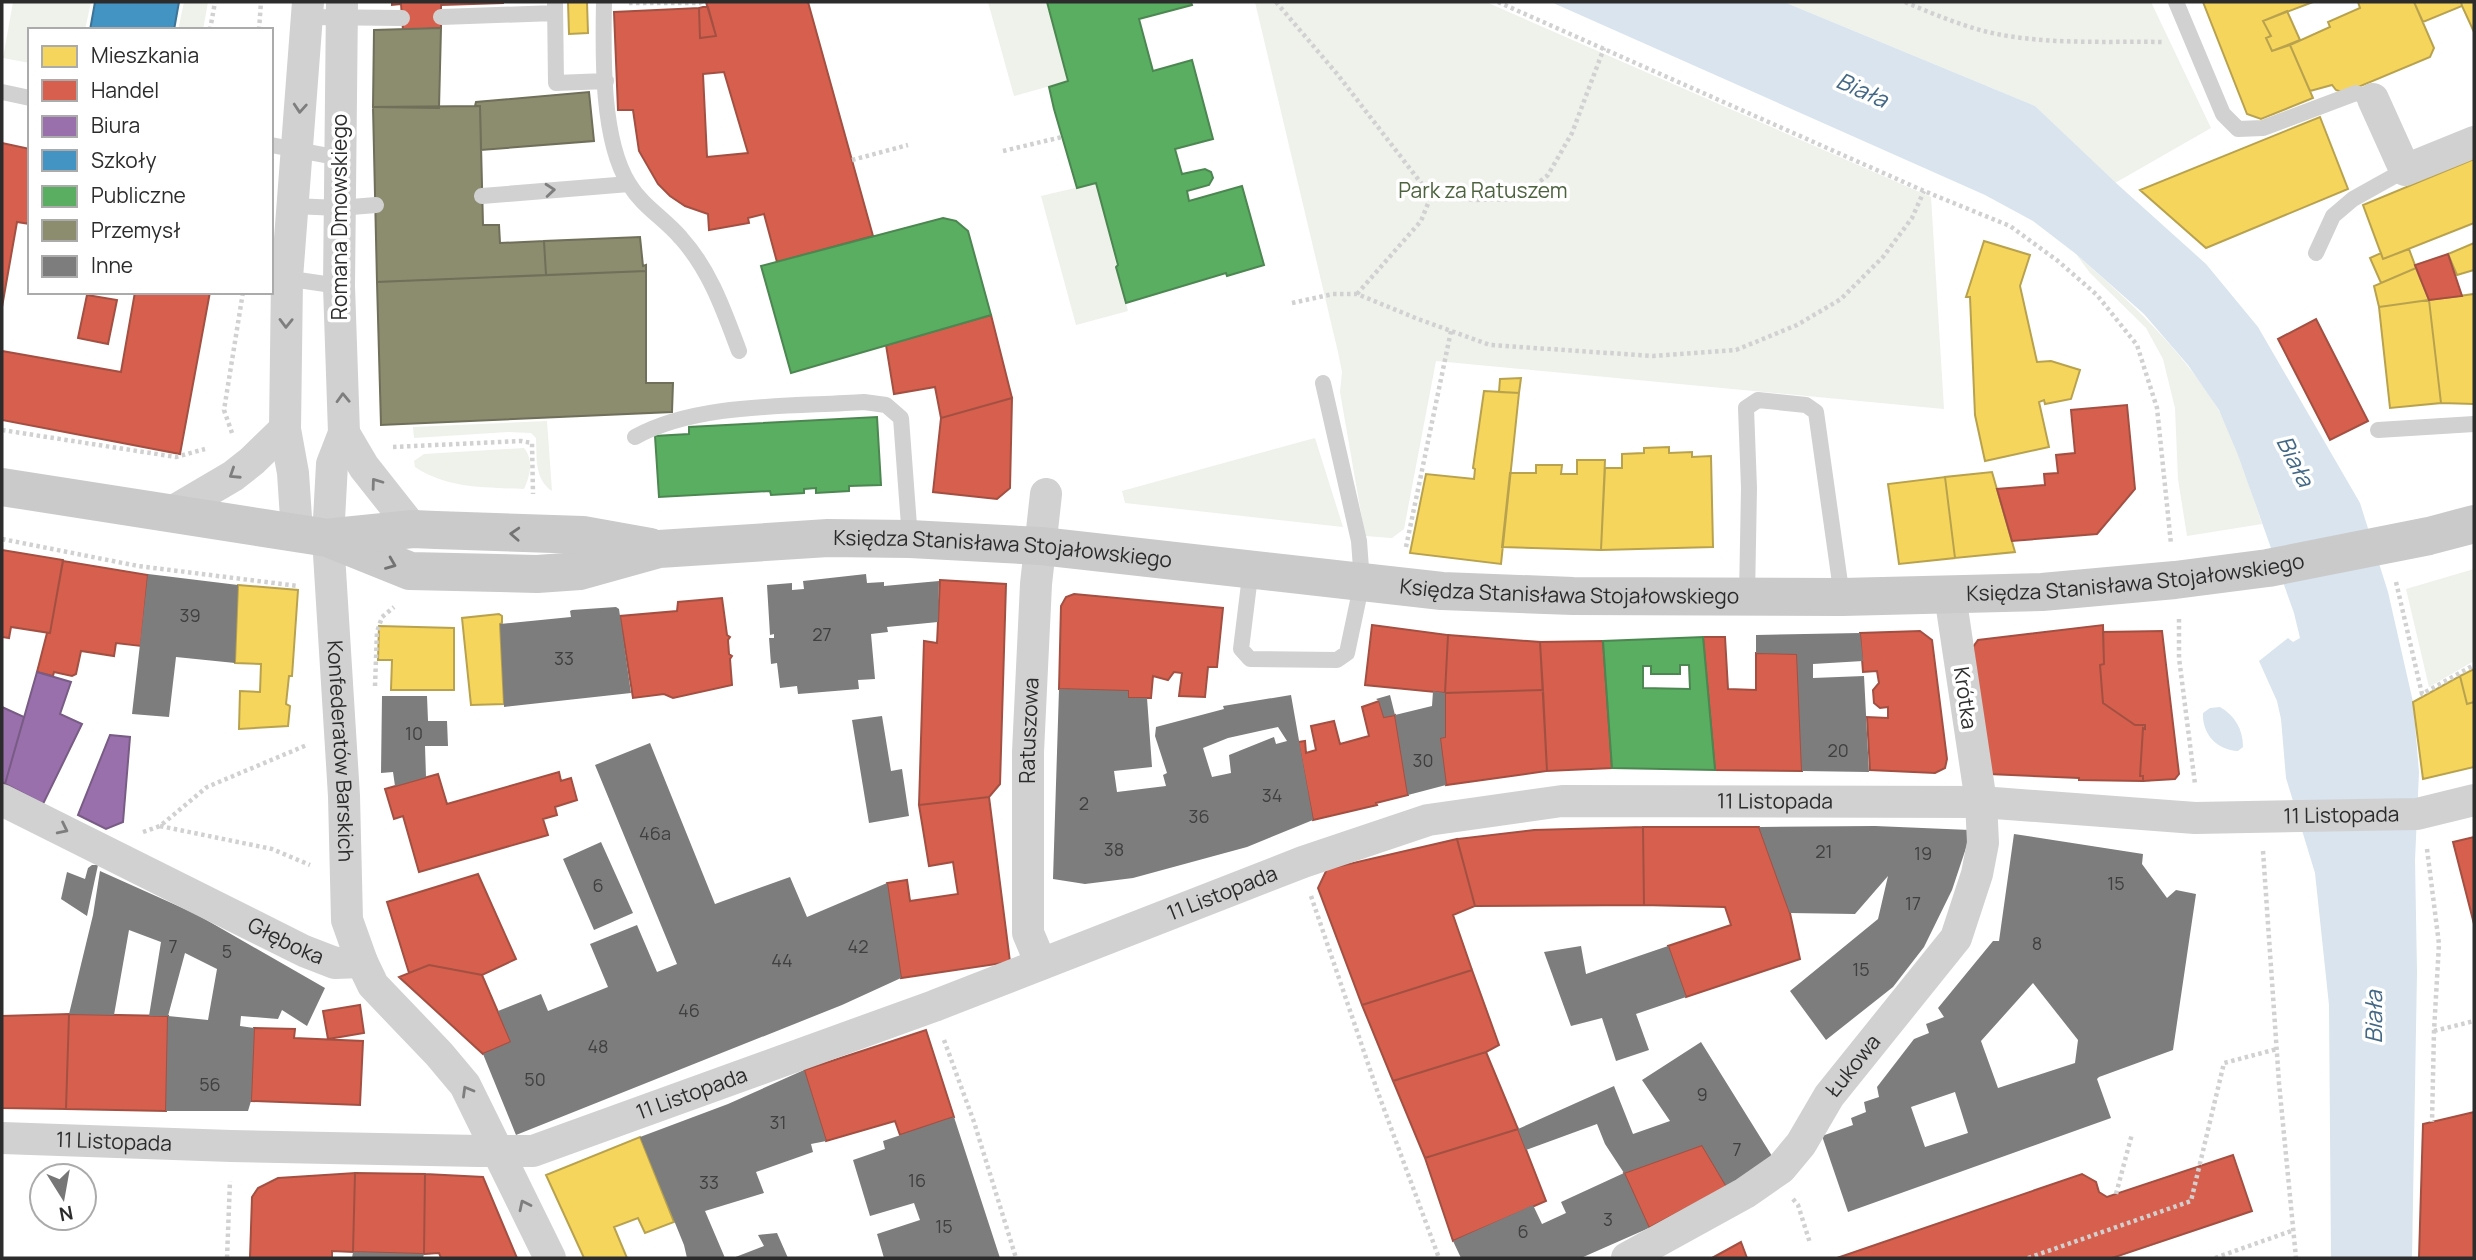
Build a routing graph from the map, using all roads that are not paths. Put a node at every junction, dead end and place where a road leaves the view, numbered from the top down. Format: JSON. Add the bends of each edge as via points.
{"nodes":[{"id":1,"x":2176,"y":2,"type":"edge"},
{"id":2,"x":604,"y":3,"type":"edge"},
{"id":3,"x":555,"y":8,"type":"edge"},
{"id":4,"x":307,"y":9,"type":"edge"},
{"id":5,"x":342,"y":10,"type":"edge"},
{"id":6,"x":441,"y":17,"type":"dead end"},
{"id":7,"x":402,"y":18,"type":"dead end"},
{"id":8,"x":606,"y":81,"type":"junction"},
{"id":9,"x":2,"y":92,"type":"edge"},
{"id":10,"x":28,"y":97,"type":"edge"},
{"id":11,"x":2373,"y":99,"type":"joint"},
{"id":12,"x":2474,"y":142,"type":"edge"},
{"id":13,"x":284,"y":147,"type":"edge"},
{"id":14,"x":340,"y":158,"type":"junction"},
{"id":15,"x":2405,"y":170,"type":"junction"},
{"id":16,"x":629,"y":184,"type":"junction"},
{"id":17,"x":482,"y":196,"type":"dead end"},
{"id":18,"x":376,"y":205,"type":"dead end"},
{"id":19,"x":293,"y":206,"type":"junction"},
{"id":20,"x":339,"y":208,"type":"junction"},
{"id":21,"x":2316,"y":253,"type":"dead end"},
{"id":22,"x":279,"y":277,"type":"edge"},
{"id":23,"x":339,"y":286,"type":"junction"},
{"id":24,"x":739,"y":351,"type":"dead end"},
{"id":25,"x":1323,"y":383,"type":"dead end"},
{"id":26,"x":2474,"y":425,"type":"edge"},
{"id":27,"x":285,"y":429,"type":"junction"},
{"id":28,"x":2378,"y":430,"type":"dead end"},
{"id":29,"x":344,"y":432,"type":"junction"},
{"id":30,"x":635,"y":437,"type":"dead end"},
{"id":31,"x":2,"y":487,"type":"edge"},
{"id":32,"x":1046,"y":494,"type":"dead end"},
{"id":33,"x":170,"y":513,"type":"junction"},
{"id":34,"x":2474,"y":524,"type":"edge"},
{"id":35,"x":413,"y":529,"type":"junction"},
{"id":36,"x":312,"y":536,"type":"junction"},
{"id":37,"x":910,"y":539,"type":"junction"},
{"id":38,"x":1041,"y":546,"type":"junction"},
{"id":39,"x":659,"y":549,"type":"junction"},
{"id":40,"x":1251,"y":568,"type":"junction"},
{"id":41,"x":1362,"y":582,"type":"junction"},
{"id":42,"x":1950,"y":595,"type":"junction"},
{"id":43,"x":1747,"y":597,"type":"junction"},
{"id":44,"x":1842,"y":597,"type":"junction"},
{"id":45,"x":2,"y":800,"type":"edge"},
{"id":46,"x":2474,"y":800,"type":"edge"},
{"id":47,"x":1981,"y":802,"type":"junction"},
{"id":48,"x":362,"y":962,"type":"junction"},
{"id":49,"x":1041,"y":964,"type":"junction"},
{"id":50,"x":2,"y":1138,"type":"edge"},
{"id":51,"x":499,"y":1152,"type":"junction"},
{"id":52,"x":550,"y":1258,"type":"edge"},
{"id":53,"x":1627,"y":1258,"type":"edge"}],
"edges":[{"from":1,"to":11,"type":"lane","via":[[2222,114],[2238,129],[2263,128],[2356,93]]},
{"from":2,"to":8,"type":"lane"},
{"from":3,"to":6,"type":"lane"},
{"from":3,"to":8,"type":"lane","via":[[556,83]]},
{"from":4,"to":5,"type":"lane"},
{"from":4,"to":13,"type":"street","name":"Romana Dmowskiego","one_way":true},
{"from":5,"to":7,"type":"lane"},
{"from":5,"to":14,"type":"street","name":"Romana Dmowskiego"},
{"from":8,"to":16,"type":"lane","via":[[614,149]]},
{"from":9,"to":10,"type":"lane"},
{"from":11,"to":15,"type":"street"},
{"from":12,"to":15,"type":"street"},
{"from":13,"to":14,"type":"lane"},
{"from":13,"to":19,"type":"street","name":"Romana Dmowskiego"},
{"from":14,"to":20,"type":"street","name":"Romana Dmowskiego"},
{"from":15,"to":21,"type":"lane","via":[[2353,199],[2333,216]]},
{"from":17,"to":16,"type":"lane","one_way":true},
{"from":16,"to":24,"type":"lane","via":[[698,260]]},
{"from":18,"to":20,"type":"lane"},
{"from":19,"to":20,"type":"lane"},
{"from":19,"to":22,"type":"street","name":"Romana Dmowskiego"},
{"from":20,"to":23,"type":"street","name":"Romana Dmowskiego"},
{"from":22,"to":23,"type":"lane"},
{"from":22,"to":27,"type":"street","name":"Romana Dmowskiego","one_way":true},
{"from":29,"to":23,"type":"street","name":"Romana Dmowskiego","one_way":true},
{"from":25,"to":41,"type":"lane","via":[[1357,531]]},
{"from":26,"to":28,"type":"lane"},
{"from":27,"to":33,"type":"street","one_way":true,"via":[[233,476]]},
{"from":27,"to":36,"type":"street","name":"Romana Dmowskiego"},
{"from":35,"to":29,"type":"street","name":"Romana Dmowskiego","one_way":true,"via":[[364,467]]},
{"from":29,"to":36,"type":"street","name":"Romana Dmowskiego"},
{"from":30,"to":37,"type":"lane","via":[[655,426],[705,412],[864,402],[886,405],[901,418]]},
{"from":31,"to":33,"type":"street","name":"Księdza Stanisława Stojałowskiego"},
{"from":32,"to":38,"type":"street","name":"Ratuszowa"},
{"from":33,"to":36,"type":"street","name":"Księdza Stanisława Stojałowskiego"},
{"from":34,"to":42,"type":"street","name":"Księdza Stanisława Stojałowskiego","via":[[2268,568],[2082,588]]},
{"from":35,"to":36,"type":"street","name":"Księdza Stanisława Stojałowskiego"},
{"from":39,"to":35,"type":"street","name":"Księdza Stanisława Stojałowskiego","one_way":true,"via":[[583,535]]},
{"from":36,"to":39,"type":"street","name":"Księdza Stanisława Stojałowskiego","one_way":true,"via":[[410,571],[475,574],[580,571]]},
{"from":36,"to":48,"type":"street","name":"Konfederatów Barskich","via":[[344,796],[347,920]]},
{"from":37,"to":38,"type":"street","name":"Księdza Stanisława Stojałowskiego"},
{"from":37,"to":39,"type":"street","name":"Księdza Stanisława Stojałowskiego","via":[[828,538]]},
{"from":38,"to":40,"type":"street","name":"Księdza Stanisława Stojałowskiego"},
{"from":38,"to":49,"type":"street","name":"Ratuszowa","via":[[1028,752],[1028,933]]},
{"from":40,"to":41,"type":"street","name":"Księdza Stanisława Stojałowskiego"},
{"from":40,"to":41,"type":"lane","via":[[1241,649],[1250,659],[1337,660],[1347,653]]},
{"from":41,"to":43,"type":"street","name":"Księdza Stanisława Stojałowskiego","via":[[1573,596]]},
{"from":42,"to":44,"type":"street","name":"Księdza Stanisława Stojałowskiego"},
{"from":42,"to":47,"type":"street","name":"Krótka"},
{"from":43,"to":44,"type":"street","name":"Księdza Stanisława Stojałowskiego"},
{"from":43,"to":44,"type":"lane","via":[[1746,408],[1758,400],[1806,405],[1816,412]]},
{"from":45,"to":48,"type":"street","name":"Głęboka","one_way":true,"via":[[304,951],[335,963]]},
{"from":46,"to":47,"type":"street","name":"11 Listopada","via":[[2417,814],[2272,829],[2195,818]]},
{"from":47,"to":49,"type":"street","name":"11 Listopada","via":[[1562,801],[1428,820],[1303,862]]},
{"from":47,"to":53,"type":"street","name":"Łukowa","via":[[1983,843],[1956,938],[1829,1096],[1801,1144],[1781,1168],[1745,1193]]},
{"from":51,"to":48,"type":"street","one_way":true,"via":[[465,1085],[373,985]]},
{"from":49,"to":51,"type":"street","name":"11 Listopada","via":[[533,1151]]},
{"from":50,"to":51,"type":"street","name":"11 Listopada"},
{"from":52,"to":51,"type":"street","one_way":true}]}
